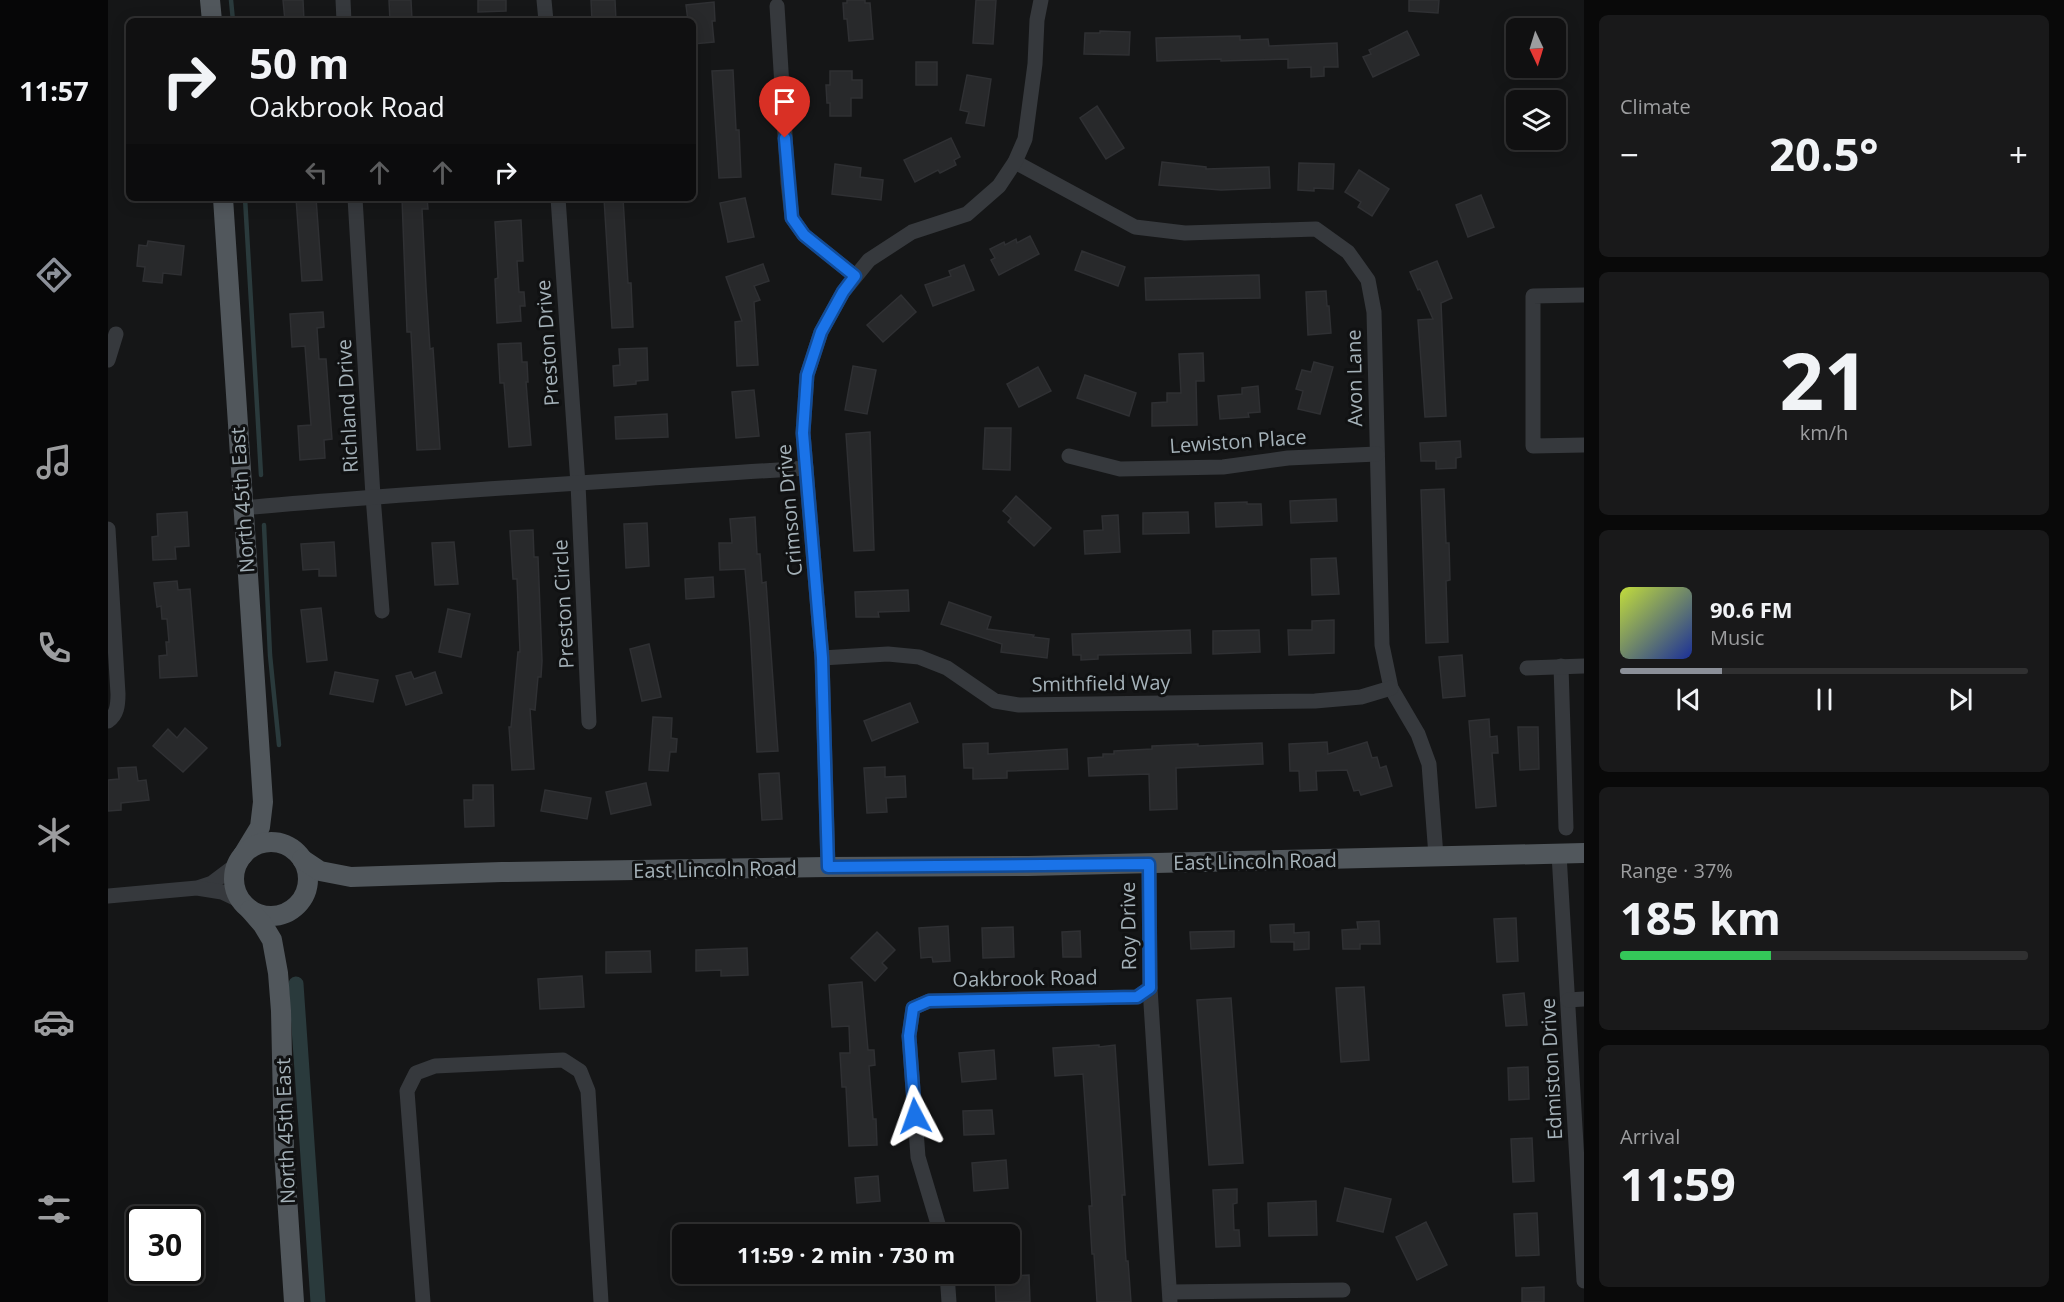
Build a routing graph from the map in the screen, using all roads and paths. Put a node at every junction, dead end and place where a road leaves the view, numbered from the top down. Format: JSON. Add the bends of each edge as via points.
{"nodes":[{"id":1,"x":210,"y":0,"type":"edge"},
{"id":2,"x":343,"y":0,"type":"edge"},
{"id":3,"x":544,"y":0,"type":"edge"},
{"id":4,"x":1041,"y":0,"type":"edge"},
{"id":5,"x":777,"y":6,"type":"dead end"},
{"id":6,"x":212,"y":18,"type":"edge"},
{"id":7,"x":344,"y":18,"type":"edge"},
{"id":8,"x":546,"y":18,"type":"edge"},
{"id":9,"x":1015,"y":162,"type":"junction"},
{"id":10,"x":223,"y":201,"type":"edge"},
{"id":11,"x":355,"y":201,"type":"edge"},
{"id":12,"x":558,"y":201,"type":"edge"},
{"id":13,"x":855,"y":276,"type":"junction"},
{"id":14,"x":1584,"y":295,"type":"edge"},
{"id":15,"x":116,"y":334,"type":"dead end"},
{"id":16,"x":108,"y":360,"type":"edge"},
{"id":17,"x":1584,"y":445,"type":"edge"},
{"id":18,"x":1377,"y":454,"type":"junction"},
{"id":19,"x":1069,"y":456,"type":"dead end"},
{"id":20,"x":806,"y":468,"type":"junction"},
{"id":21,"x":578,"y":484,"type":"junction"},
{"id":22,"x":373,"y":496,"type":"junction"},
{"id":23,"x":242,"y":508,"type":"junction"},
{"id":24,"x":108,"y":529,"type":"edge"},
{"id":25,"x":382,"y":611,"type":"dead end"},
{"id":26,"x":822,"y":658,"type":"junction"},
{"id":27,"x":1561,"y":666,"type":"junction"},
{"id":28,"x":1584,"y":666,"type":"edge"},
{"id":29,"x":1527,"y":668,"type":"dead end"},
{"id":30,"x":1391,"y":688,"type":"junction"},
{"id":31,"x":111,"y":719,"type":"edge"},
{"id":32,"x":589,"y":722,"type":"dead end"},
{"id":33,"x":263,"y":802,"type":"junction"},
{"id":34,"x":1566,"y":828,"type":"dead end"},
{"id":35,"x":287,"y":845,"type":"junction"},
{"id":36,"x":1584,"y":853,"type":"edge"},
{"id":37,"x":1559,"y":854,"type":"junction"},
{"id":38,"x":1436,"y":856,"type":"junction"},
{"id":39,"x":303,"y":859,"type":"junction"},
{"id":40,"x":239,"y":860,"type":"junction"},
{"id":41,"x":1149,"y":864,"type":"junction"},
{"id":42,"x":828,"y":867,"type":"junction"},
{"id":43,"x":351,"y":877,"type":"junction"},
{"id":44,"x":197,"y":888,"type":"junction"},
{"id":45,"x":108,"y":896,"type":"edge"},
{"id":46,"x":300,"y":902,"type":"junction"},
{"id":47,"x":245,"y":905,"type":"junction"},
{"id":48,"x":276,"y":961,"type":"junction"},
{"id":49,"x":1150,"y":988,"type":"junction"},
{"id":50,"x":1568,"y":999,"type":"junction"},
{"id":51,"x":1584,"y":999,"type":"edge"},
{"id":52,"x":938,"y":1224,"type":"edge"},
{"id":53,"x":1584,"y":1281,"type":"edge"},
{"id":54,"x":948,"y":1284,"type":"edge"},
{"id":55,"x":1343,"y":1290,"type":"dead end"},
{"id":56,"x":1170,"y":1297,"type":"edge"},
{"id":57,"x":294,"y":1302,"type":"edge"},
{"id":58,"x":423,"y":1302,"type":"edge"},
{"id":59,"x":601,"y":1302,"type":"edge"},
{"id":60,"x":949,"y":1302,"type":"edge"}],
"edges":[{"from":1,"to":6,"type":"main road"},
{"from":2,"to":7,"type":"street"},
{"from":3,"to":8,"type":"street"},
{"from":4,"to":9,"type":"street","name":"Crimson Drive","via":[[1025,139]]},
{"from":5,"to":13,"type":"street","via":[[792,218],[804,235]]},
{"from":9,"to":13,"type":"street","name":"Crimson Drive","via":[[999,186],[967,214],[912,232],[869,260]]},
{"from":9,"to":18,"type":"street","name":"Avon Lane","via":[[1135,227],[1185,233],[1316,229],[1348,252],[1368,280],[1374,312]]},
{"from":10,"to":23,"type":"main road","name":"North 45th East"},
{"from":11,"to":22,"type":"street","name":"Richland Drive"},
{"from":12,"to":21,"type":"street","name":"Preston Drive"},
{"from":13,"to":20,"type":"street","name":"Crimson Drive","via":[[821,332],[807,375],[803,433]]},
{"from":14,"to":17,"type":"street","via":[[1533,296],[1533,446]]},
{"from":15,"to":16,"type":"street"},
{"from":18,"to":19,"type":"street","name":"Lewiston Place","via":[[1288,458],[1223,467],[1120,469]]},
{"from":18,"to":30,"type":"street","name":"Avon Lane","via":[[1382,645]]},
{"from":20,"to":21,"type":"street"},
{"from":20,"to":26,"type":"street","name":"Crimson Drive"},
{"from":21,"to":22,"type":"street"},
{"from":21,"to":32,"type":"street","name":"Preston Circle"},
{"from":22,"to":23,"type":"street"},
{"from":22,"to":25,"type":"street","name":"Richland Drive"},
{"from":23,"to":33,"type":"main road","name":"North 45th East"},
{"from":24,"to":31,"type":"street","via":[[118,694],[118,706]]},
{"from":26,"to":30,"type":"street","name":"Smithfield Way","via":[[888,654],[919,657],[947,668],[995,701],[1019,705],[1315,701],[1361,697]]},
{"from":26,"to":42,"type":"street","name":"Crimson Drive"},
{"from":27,"to":28,"type":"street"},
{"from":27,"to":29,"type":"street"},
{"from":27,"to":34,"type":"street"},
{"from":30,"to":38,"type":"street","name":"Avon Lane","via":[[1418,734],[1429,764]]},
{"from":33,"to":35,"type":"main road","name":"North 45th East","via":[[271,826]]},
{"from":33,"to":40,"type":"main road","name":"North 45th East","via":[[260,827]]},
{"from":35,"to":39,"type":"main road"},
{"from":35,"to":40,"type":"main road","via":[[263,842]]},
{"from":36,"to":37,"type":"main road","name":"East Lincoln Road"},
{"from":37,"to":38,"type":"main road","name":"East Lincoln Road"},
{"from":37,"to":50,"type":"street","name":"Edmiston Drive"},
{"from":38,"to":41,"type":"main road","name":"East Lincoln Road"},
{"from":39,"to":43,"type":"main road","name":"East Lincoln Road","via":[[320,871]]},
{"from":39,"to":46,"type":"main road","via":[[308,878]]},
{"from":40,"to":44,"type":"street","via":[[212,883]]},
{"from":40,"to":47,"type":"main road","via":[[235,890]]},
{"from":41,"to":42,"type":"main road","name":"East Lincoln Road"},
{"from":41,"to":49,"type":"street","name":"Roy Drive"},
{"from":42,"to":43,"type":"main road","name":"East Lincoln Road"},
{"from":43,"to":46,"type":"main road","name":"East Lincoln Road","via":[[327,884]]},
{"from":44,"to":45,"type":"street"},
{"from":44,"to":47,"type":"street","via":[[222,892]]},
{"from":46,"to":47,"type":"main road","via":[[273,916],[261,915]]},
{"from":46,"to":48,"type":"main road","name":"North 45th East","via":[[284,924]]},
{"from":47,"to":48,"type":"main road","name":"North 45th East","via":[[272,940]]},
{"from":48,"to":57,"type":"main road","name":"North 45th East"},
{"from":49,"to":52,"type":"street","name":"Oakbrook Road","via":[[1137,997],[929,1001],[913,1008],[909,1036],[918,1157]]},
{"from":49,"to":56,"type":"street","name":"Roy Drive"},
{"from":50,"to":51,"type":"street"},
{"from":50,"to":53,"type":"street","name":"Edmiston Drive"},
{"from":54,"to":60,"type":"street"},
{"from":55,"to":56,"type":"street"},
{"from":58,"to":59,"type":"street","via":[[407,1091],[416,1073],[435,1065],[563,1060],[580,1071],[588,1091]]}]}
